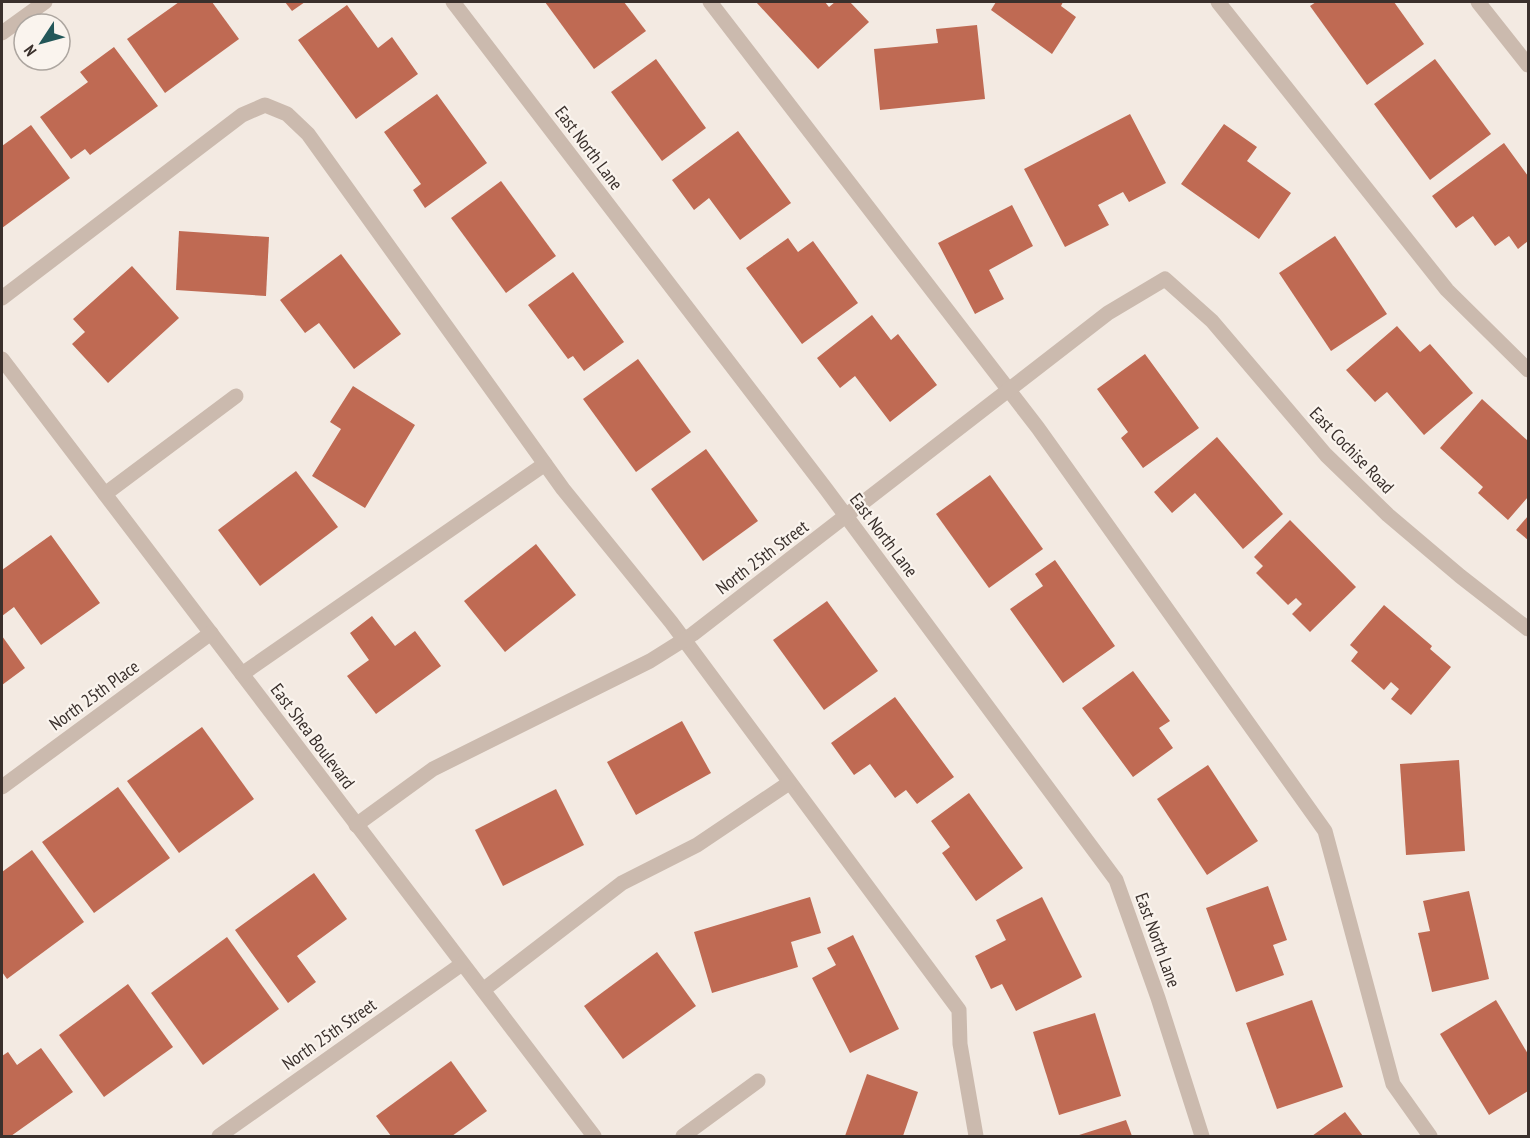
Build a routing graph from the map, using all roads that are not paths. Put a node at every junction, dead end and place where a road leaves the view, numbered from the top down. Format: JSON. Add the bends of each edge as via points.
{"nodes":[{"id":1,"x":45,"y":2,"type":"edge"},
{"id":2,"x":453,"y":2,"type":"edge"},
{"id":3,"x":710,"y":2,"type":"edge"},
{"id":4,"x":1218,"y":2,"type":"edge"},
{"id":5,"x":1478,"y":2,"type":"edge"},
{"id":6,"x":2,"y":33,"type":"edge"},
{"id":7,"x":1528,"y":65,"type":"edge"},
{"id":8,"x":1165,"y":279,"type":"joint"},
{"id":9,"x":2,"y":298,"type":"edge"},
{"id":10,"x":2,"y":359,"type":"edge"},
{"id":11,"x":1528,"y":370,"type":"edge"},
{"id":12,"x":1009,"y":390,"type":"junction"},
{"id":13,"x":236,"y":396,"type":"dead end"},
{"id":14,"x":545,"y":464,"type":"junction"},
{"id":15,"x":105,"y":494,"type":"junction"},
{"id":16,"x":847,"y":517,"type":"junction"},
{"id":17,"x":1528,"y":629,"type":"edge"},
{"id":18,"x":211,"y":633,"type":"junction"},
{"id":19,"x":684,"y":640,"type":"junction"},
{"id":20,"x":242,"y":674,"type":"junction"},
{"id":21,"x":789,"y":783,"type":"junction"},
{"id":22,"x":2,"y":787,"type":"edge"},
{"id":23,"x":356,"y":825,"type":"junction"},
{"id":24,"x":462,"y":964,"type":"junction"},
{"id":25,"x":483,"y":990,"type":"junction"},
{"id":26,"x":758,"y":1081,"type":"dead end"},
{"id":27,"x":219,"y":1137,"type":"edge"},
{"id":28,"x":594,"y":1137,"type":"edge"},
{"id":29,"x":683,"y":1137,"type":"edge"},
{"id":30,"x":976,"y":1137,"type":"edge"},
{"id":31,"x":1202,"y":1137,"type":"edge"},
{"id":32,"x":1430,"y":1137,"type":"edge"}],
"edges":[{"from":1,"to":6,"type":"street"},
{"from":2,"to":16,"type":"street","name":"East North Lane"},
{"from":3,"to":12,"type":"street"},
{"from":4,"to":11,"type":"street","via":[[1446,290]]},
{"from":5,"to":7,"type":"street"},
{"from":8,"to":12,"type":"street","name":"North 25th Street","via":[[1108,313]]},
{"from":8,"to":17,"type":"street","name":"East Cochise Road","via":[[1212,321],[1326,455],[1433,553]]},
{"from":9,"to":14,"type":"street","via":[[242,115],[265,105],[287,114],[308,134]]},
{"from":10,"to":15,"type":"street","name":"East Shea Boulevard"},
{"from":12,"to":16,"type":"street","name":"North 25th Street"},
{"from":12,"to":32,"type":"street","via":[[1325,831],[1393,1084]]},
{"from":13,"to":15,"type":"street"},
{"from":14,"to":19,"type":"street"},
{"from":14,"to":20,"type":"street"},
{"from":15,"to":18,"type":"street","name":"East Shea Boulevard"},
{"from":16,"to":19,"type":"street","name":"North 25th Street"},
{"from":16,"to":31,"type":"street","name":"East North Lane","via":[[1116,880]]},
{"from":18,"to":20,"type":"street","name":"East Shea Boulevard"},
{"from":18,"to":22,"type":"street","name":"North 25th Place"},
{"from":19,"to":21,"type":"street"},
{"from":19,"to":23,"type":"street","name":"North 25th Street","via":[[650,661],[433,769]]},
{"from":20,"to":23,"type":"street","name":"East Shea Boulevard"},
{"from":21,"to":25,"type":"street","via":[[697,845],[622,883]]},
{"from":21,"to":30,"type":"street","via":[[959,1010],[960,1044]]},
{"from":23,"to":24,"type":"street","name":"East Shea Boulevard"},
{"from":24,"to":25,"type":"street","name":"East Shea Boulevard"},
{"from":24,"to":27,"type":"street","name":"North 25th Street"},
{"from":25,"to":28,"type":"street","name":"East Shea Boulevard"},
{"from":26,"to":29,"type":"street"}]}
